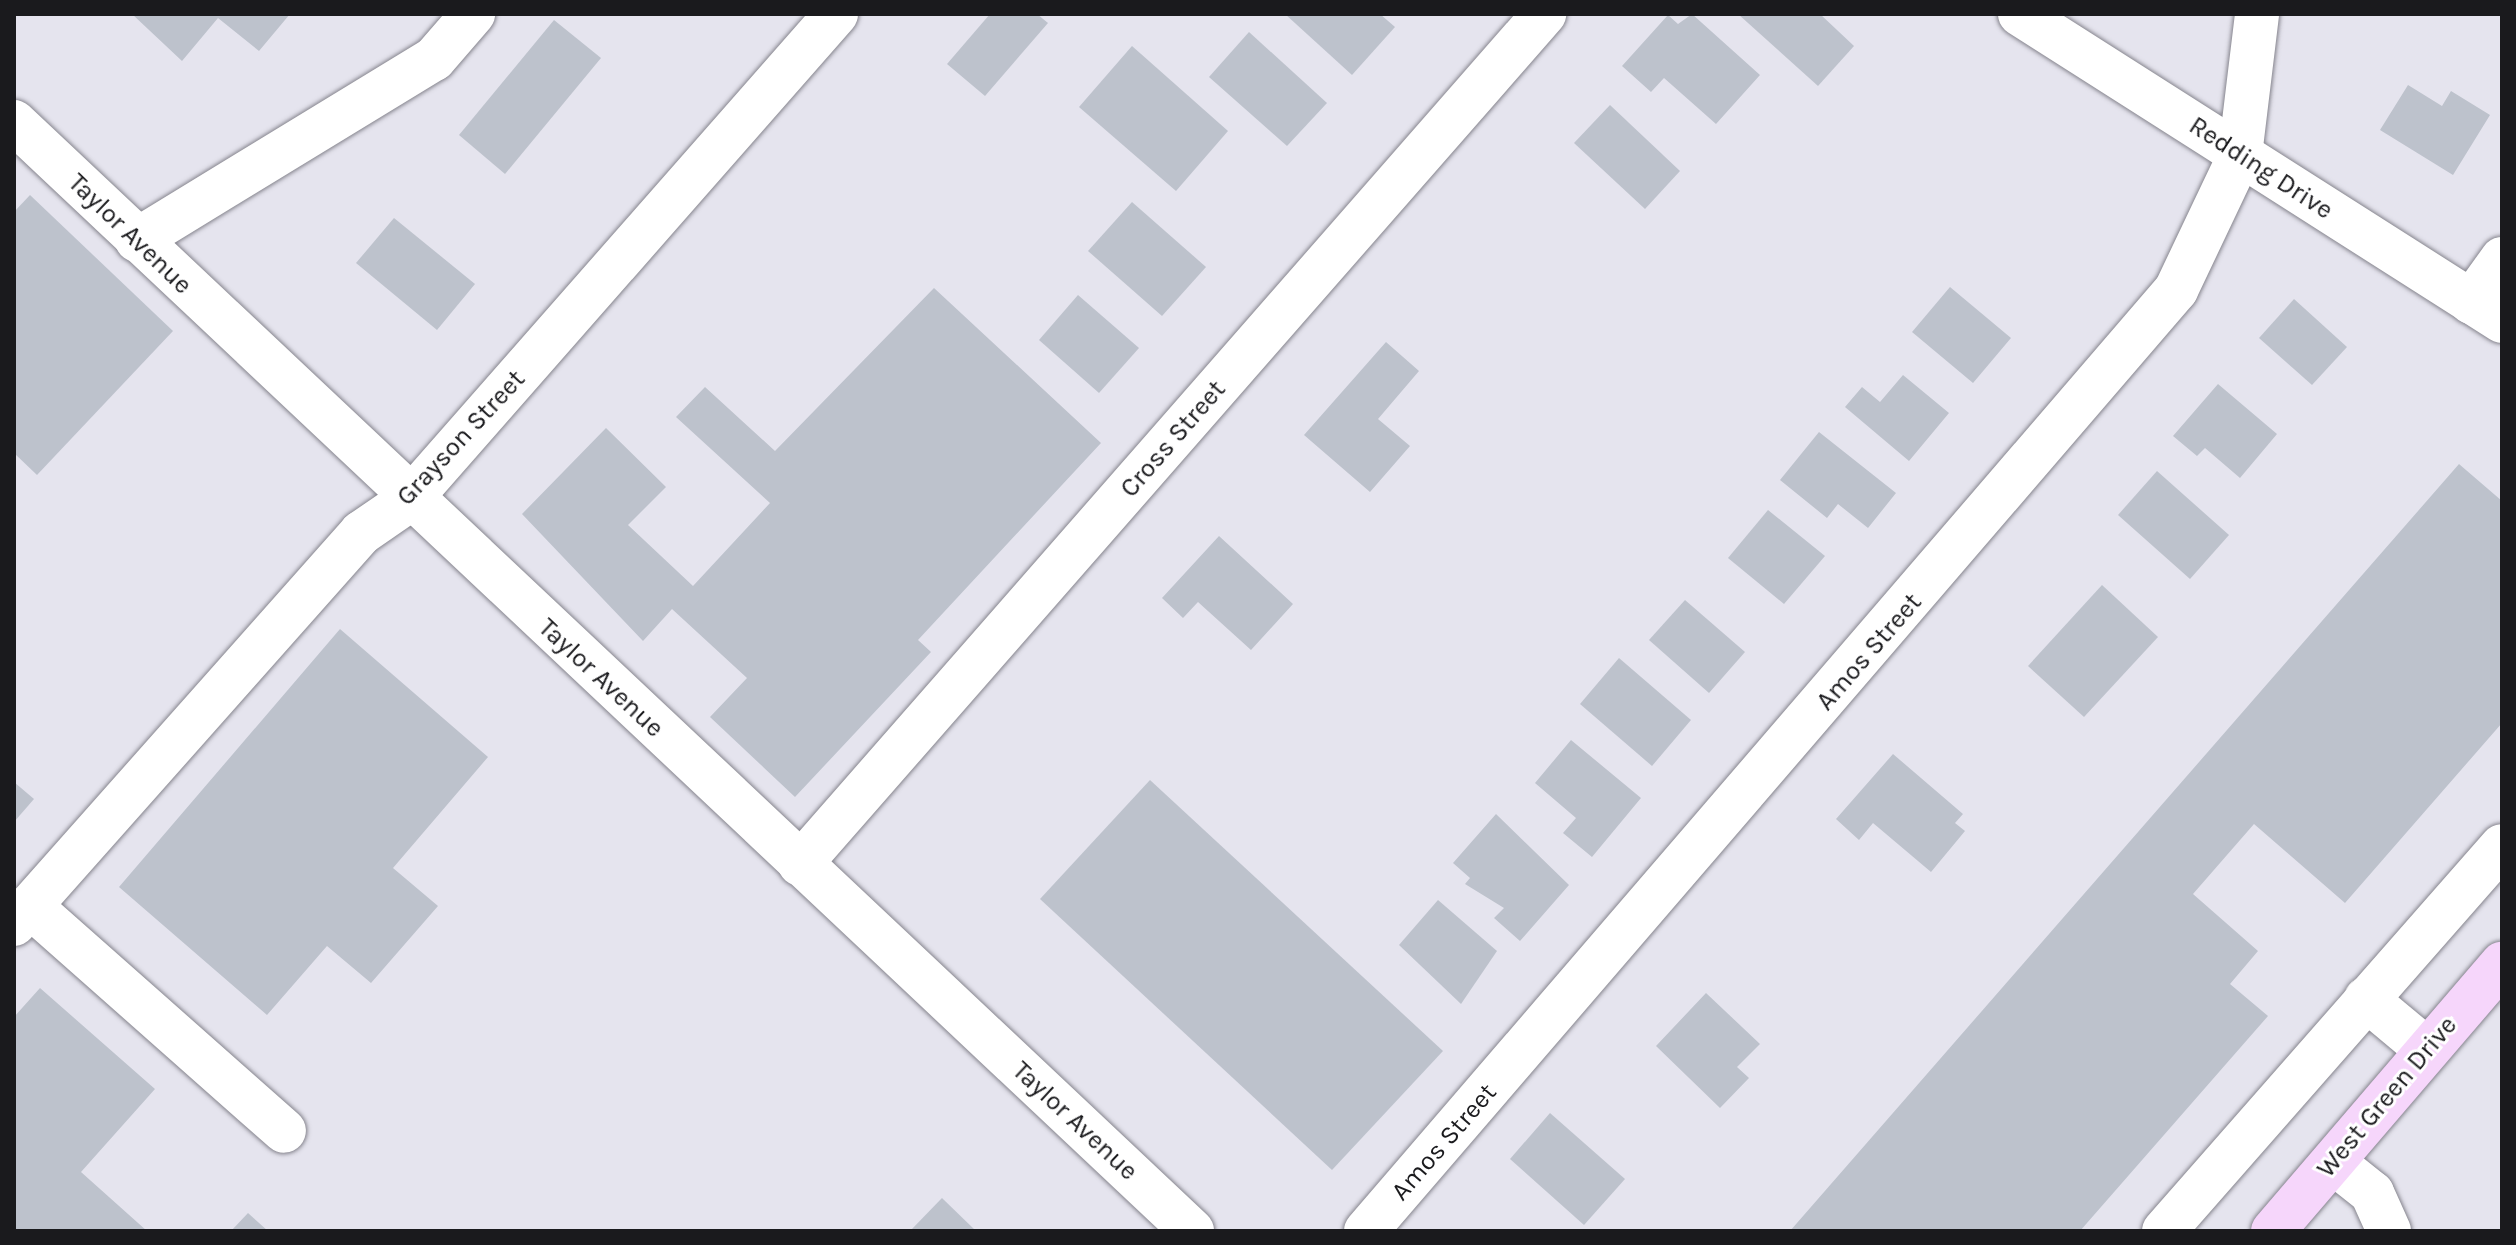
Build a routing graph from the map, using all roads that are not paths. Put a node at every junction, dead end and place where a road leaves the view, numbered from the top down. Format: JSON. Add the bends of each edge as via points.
{"nodes":[{"id":1,"x":473,"y":14,"type":"edge"},
{"id":2,"x":836,"y":14,"type":"edge"},
{"id":3,"x":1544,"y":14,"type":"edge"},
{"id":4,"x":2020,"y":14,"type":"edge"},
{"id":5,"x":2257,"y":14,"type":"edge"},
{"id":6,"x":14,"y":122,"type":"edge"},
{"id":7,"x":2240,"y":155,"type":"junction"},
{"id":8,"x":137,"y":240,"type":"junction"},
{"id":9,"x":2502,"y":259,"type":"edge"},
{"id":10,"x":2486,"y":312,"type":"edge"},
{"id":11,"x":409,"y":500,"type":"junction"},
{"id":12,"x":2502,"y":846,"type":"edge"},
{"id":13,"x":800,"y":864,"type":"junction"},
{"id":14,"x":22,"y":915,"type":"edge"},
{"id":15,"x":2502,"y":964,"type":"edge"},
{"id":16,"x":2366,"y":999,"type":"junction"},
{"id":17,"x":2426,"y":1049,"type":"junction"},
{"id":18,"x":284,"y":1131,"type":"dead end"},
{"id":19,"x":2333,"y":1162,"type":"junction"},
{"id":20,"x":1192,"y":1231,"type":"edge"},
{"id":21,"x":1366,"y":1231,"type":"edge"},
{"id":22,"x":2164,"y":1231,"type":"edge"},
{"id":23,"x":2273,"y":1231,"type":"edge"},
{"id":24,"x":2389,"y":1231,"type":"edge"}],
"edges":[{"from":1,"to":8,"type":"street","via":[[434,59]]},
{"from":2,"to":11,"type":"street","name":"Grayson Street"},
{"from":3,"to":13,"type":"street","name":"Cross Street"},
{"from":4,"to":7,"type":"street","name":"Redding Drive"},
{"from":5,"to":7,"type":"street","name":"Amos Street"},
{"from":6,"to":8,"type":"street","name":"Taylor Avenue"},
{"from":7,"to":10,"type":"street","name":"Redding Drive"},
{"from":7,"to":21,"type":"street","name":"Amos Street","via":[[2176,290],[2080,410]]},
{"from":8,"to":11,"type":"street","name":"Taylor Avenue"},
{"from":9,"to":10,"type":"street"},
{"from":11,"to":13,"type":"street","name":"Taylor Avenue"},
{"from":11,"to":14,"type":"street","name":"Grayson Street","via":[[361,533]]},
{"from":12,"to":16,"type":"street"},
{"from":13,"to":20,"type":"street","name":"Taylor Avenue"},
{"from":14,"to":18,"type":"street"},
{"from":15,"to":17,"type":"main road","name":"West Green Drive"},
{"from":16,"to":17,"type":"street"},
{"from":16,"to":22,"type":"street"},
{"from":17,"to":19,"type":"main road","name":"West Green Drive"},
{"from":19,"to":23,"type":"main road","name":"West Green Drive"},
{"from":19,"to":24,"type":"street","via":[[2372,1193]]}]}
